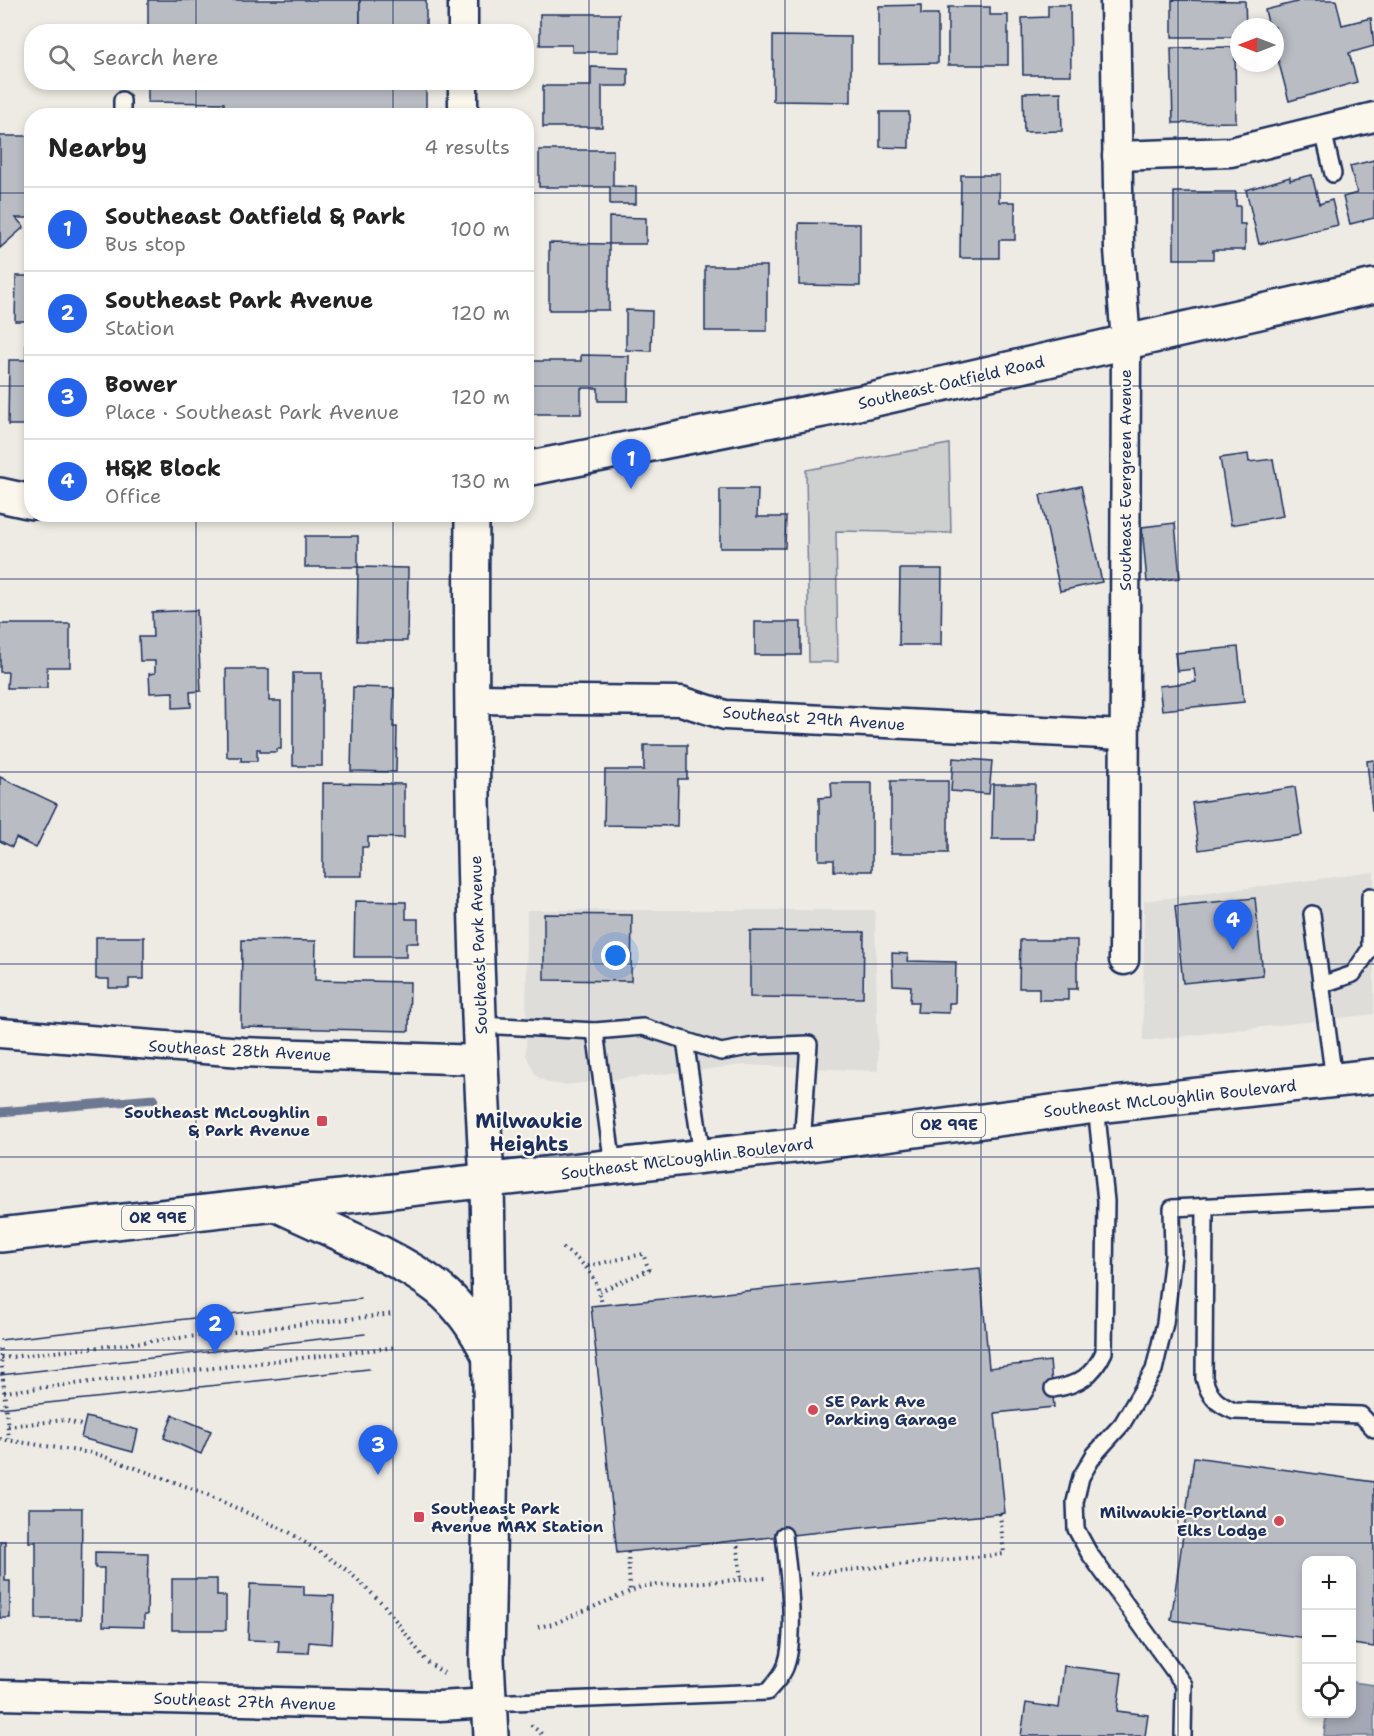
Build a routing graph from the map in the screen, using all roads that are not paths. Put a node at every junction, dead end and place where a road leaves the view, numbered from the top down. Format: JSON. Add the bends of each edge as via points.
{"nodes":[{"id":1,"x":463,"y":0,"type":"edge"},
{"id":2,"x":1115,"y":0,"type":"edge"},
{"id":3,"x":463,"y":24,"type":"edge"},
{"id":4,"x":463,"y":90,"type":"edge"},
{"id":5,"x":463,"y":108,"type":"edge"},
{"id":6,"x":1374,"y":117,"type":"edge"},
{"id":7,"x":1323,"y":130,"type":"junction"},
{"id":8,"x":1117,"y":156,"type":"junction"},
{"id":9,"x":1333,"y":174,"type":"dead end"},
{"id":10,"x":1374,"y":286,"type":"edge"},
{"id":11,"x":1126,"y":343,"type":"junction"},
{"id":12,"x":534,"y":467,"type":"edge"},
{"id":13,"x":0,"y":495,"type":"edge"},
{"id":14,"x":24,"y":500,"type":"edge"},
{"id":15,"x":472,"y":522,"type":"edge"},
{"id":16,"x":471,"y":699,"type":"junction"},
{"id":17,"x":1123,"y":735,"type":"junction"},
{"id":18,"x":1370,"y":896,"type":"dead end"},
{"id":19,"x":1312,"y":914,"type":"dead end"},
{"id":20,"x":1124,"y":960,"type":"dead end"},
{"id":21,"x":1321,"y":985,"type":"junction"},
{"id":22,"x":480,"y":1025,"type":"junction"},
{"id":23,"x":595,"y":1031,"type":"junction"},
{"id":24,"x":0,"y":1033,"type":"edge"},
{"id":25,"x":685,"y":1040,"type":"junction"},
{"id":26,"x":481,"y":1060,"type":"junction"},
{"id":27,"x":1374,"y":1076,"type":"edge"},
{"id":28,"x":1334,"y":1080,"type":"junction"},
{"id":29,"x":1096,"y":1106,"type":"junction"},
{"id":30,"x":802,"y":1145,"type":"junction"},
{"id":31,"x":702,"y":1156,"type":"junction"},
{"id":32,"x":614,"y":1166,"type":"junction"},
{"id":33,"x":487,"y":1180,"type":"junction"},
{"id":34,"x":1374,"y":1198,"type":"edge"},
{"id":35,"x":278,"y":1205,"type":"junction"},
{"id":36,"x":1205,"y":1206,"type":"junction"},
{"id":37,"x":0,"y":1235,"type":"edge"},
{"id":38,"x":490,"y":1357,"type":"junction"},
{"id":39,"x":1053,"y":1389,"type":"dead end"},
{"id":40,"x":1374,"y":1429,"type":"edge"},
{"id":41,"x":784,"y":1535,"type":"dead end"},
{"id":42,"x":0,"y":1695,"type":"edge"},
{"id":43,"x":490,"y":1703,"type":"junction"},
{"id":44,"x":491,"y":1736,"type":"edge"},
{"id":45,"x":1183,"y":1736,"type":"edge"}],
"edges":[{"from":1,"to":3,"type":"street"},
{"from":2,"to":8,"type":"street","name":"Southeast Evergreen Avenue"},
{"from":4,"to":5,"type":"street"},
{"from":6,"to":7,"type":"street"},
{"from":7,"to":8,"type":"street","via":[[1231,152]]},
{"from":7,"to":9,"type":"lane"},
{"from":8,"to":11,"type":"street","name":"Southeast Evergreen Avenue"},
{"from":10,"to":11,"type":"main road","name":"Southeast Oatfield Road"},
{"from":11,"to":12,"type":"main road","name":"Southeast Oatfield Road","via":[[816,412]]},
{"from":11,"to":17,"type":"street","name":"Southeast Evergreen Avenue"},
{"from":13,"to":14,"type":"main road"},
{"from":15,"to":16,"type":"main road","name":"Southeast Park Avenue"},
{"from":16,"to":17,"type":"street","name":"Southeast 29th Avenue","via":[[681,701],[725,715]]},
{"from":16,"to":22,"type":"main road","name":"Southeast Park Avenue"},
{"from":17,"to":20,"type":"street","name":"Southeast Evergreen Avenue"},
{"from":18,"to":21,"type":"lane","via":[[1370,949],[1353,974]]},
{"from":19,"to":21,"type":"lane"},
{"from":21,"to":28,"type":"lane"},
{"from":22,"to":23,"type":"lane"},
{"from":22,"to":26,"type":"main road","name":"Southeast Park Avenue"},
{"from":23,"to":25,"type":"lane","via":[[643,1027]]},
{"from":23,"to":32,"type":"lane"},
{"from":24,"to":26,"type":"street","name":"Southeast 28th Avenue","via":[[242,1052]]},
{"from":25,"to":30,"type":"lane","via":[[721,1052],[809,1044]]},
{"from":25,"to":31,"type":"lane"},
{"from":26,"to":33,"type":"main road","name":"Southeast Park Avenue"},
{"from":27,"to":28,"type":"main road","name":"Southeast McLoughlin Boulevard","number":"OR 99E"},
{"from":28,"to":29,"type":"main road","name":"Southeast McLoughlin Boulevard","number":"OR 99E"},
{"from":29,"to":30,"type":"main road","name":"Southeast McLoughlin Boulevard","number":"OR 99E"},
{"from":29,"to":39,"type":"lane","via":[[1106,1201],[1104,1352],[1098,1366],[1086,1378],[1072,1386]]},
{"from":30,"to":31,"type":"main road","name":"Southeast McLoughlin Boulevard","number":"OR 99E"},
{"from":31,"to":32,"type":"main road","name":"Southeast McLoughlin Boulevard","number":"OR 99E"},
{"from":32,"to":33,"type":"main road","name":"Southeast McLoughlin Boulevard","number":"OR 99E"},
{"from":33,"to":35,"type":"main road","name":"Southeast McLoughlin Boulevard","number":"OR 99E"},
{"from":33,"to":38,"type":"main road","name":"Southeast Park Avenue"},
{"from":34,"to":36,"type":"lane"},
{"from":35,"to":37,"type":"main road","name":"Southeast McLoughlin Boulevard","number":"OR 99E"},
{"from":35,"to":38,"type":"main road","via":[[415,1272],[439,1289],[476,1330]]},
{"from":36,"to":40,"type":"lane","via":[[1207,1391],[1218,1405],[1234,1411],[1361,1415]]},
{"from":36,"to":45,"type":"lane","via":[[1172,1208],[1165,1323],[1154,1370],[1122,1424],[1094,1455],[1081,1477],[1075,1502],[1076,1529],[1089,1553],[1184,1685]]},
{"from":38,"to":43,"type":"main road","name":"Southeast Park Avenue"},
{"from":41,"to":43,"type":"lane","via":[[790,1630],[786,1665],[767,1692]]},
{"from":42,"to":43,"type":"street","name":"Southeast 27th Avenue","via":[[439,1706]]},
{"from":43,"to":44,"type":"main road","name":"Southeast Park Avenue"}]}
